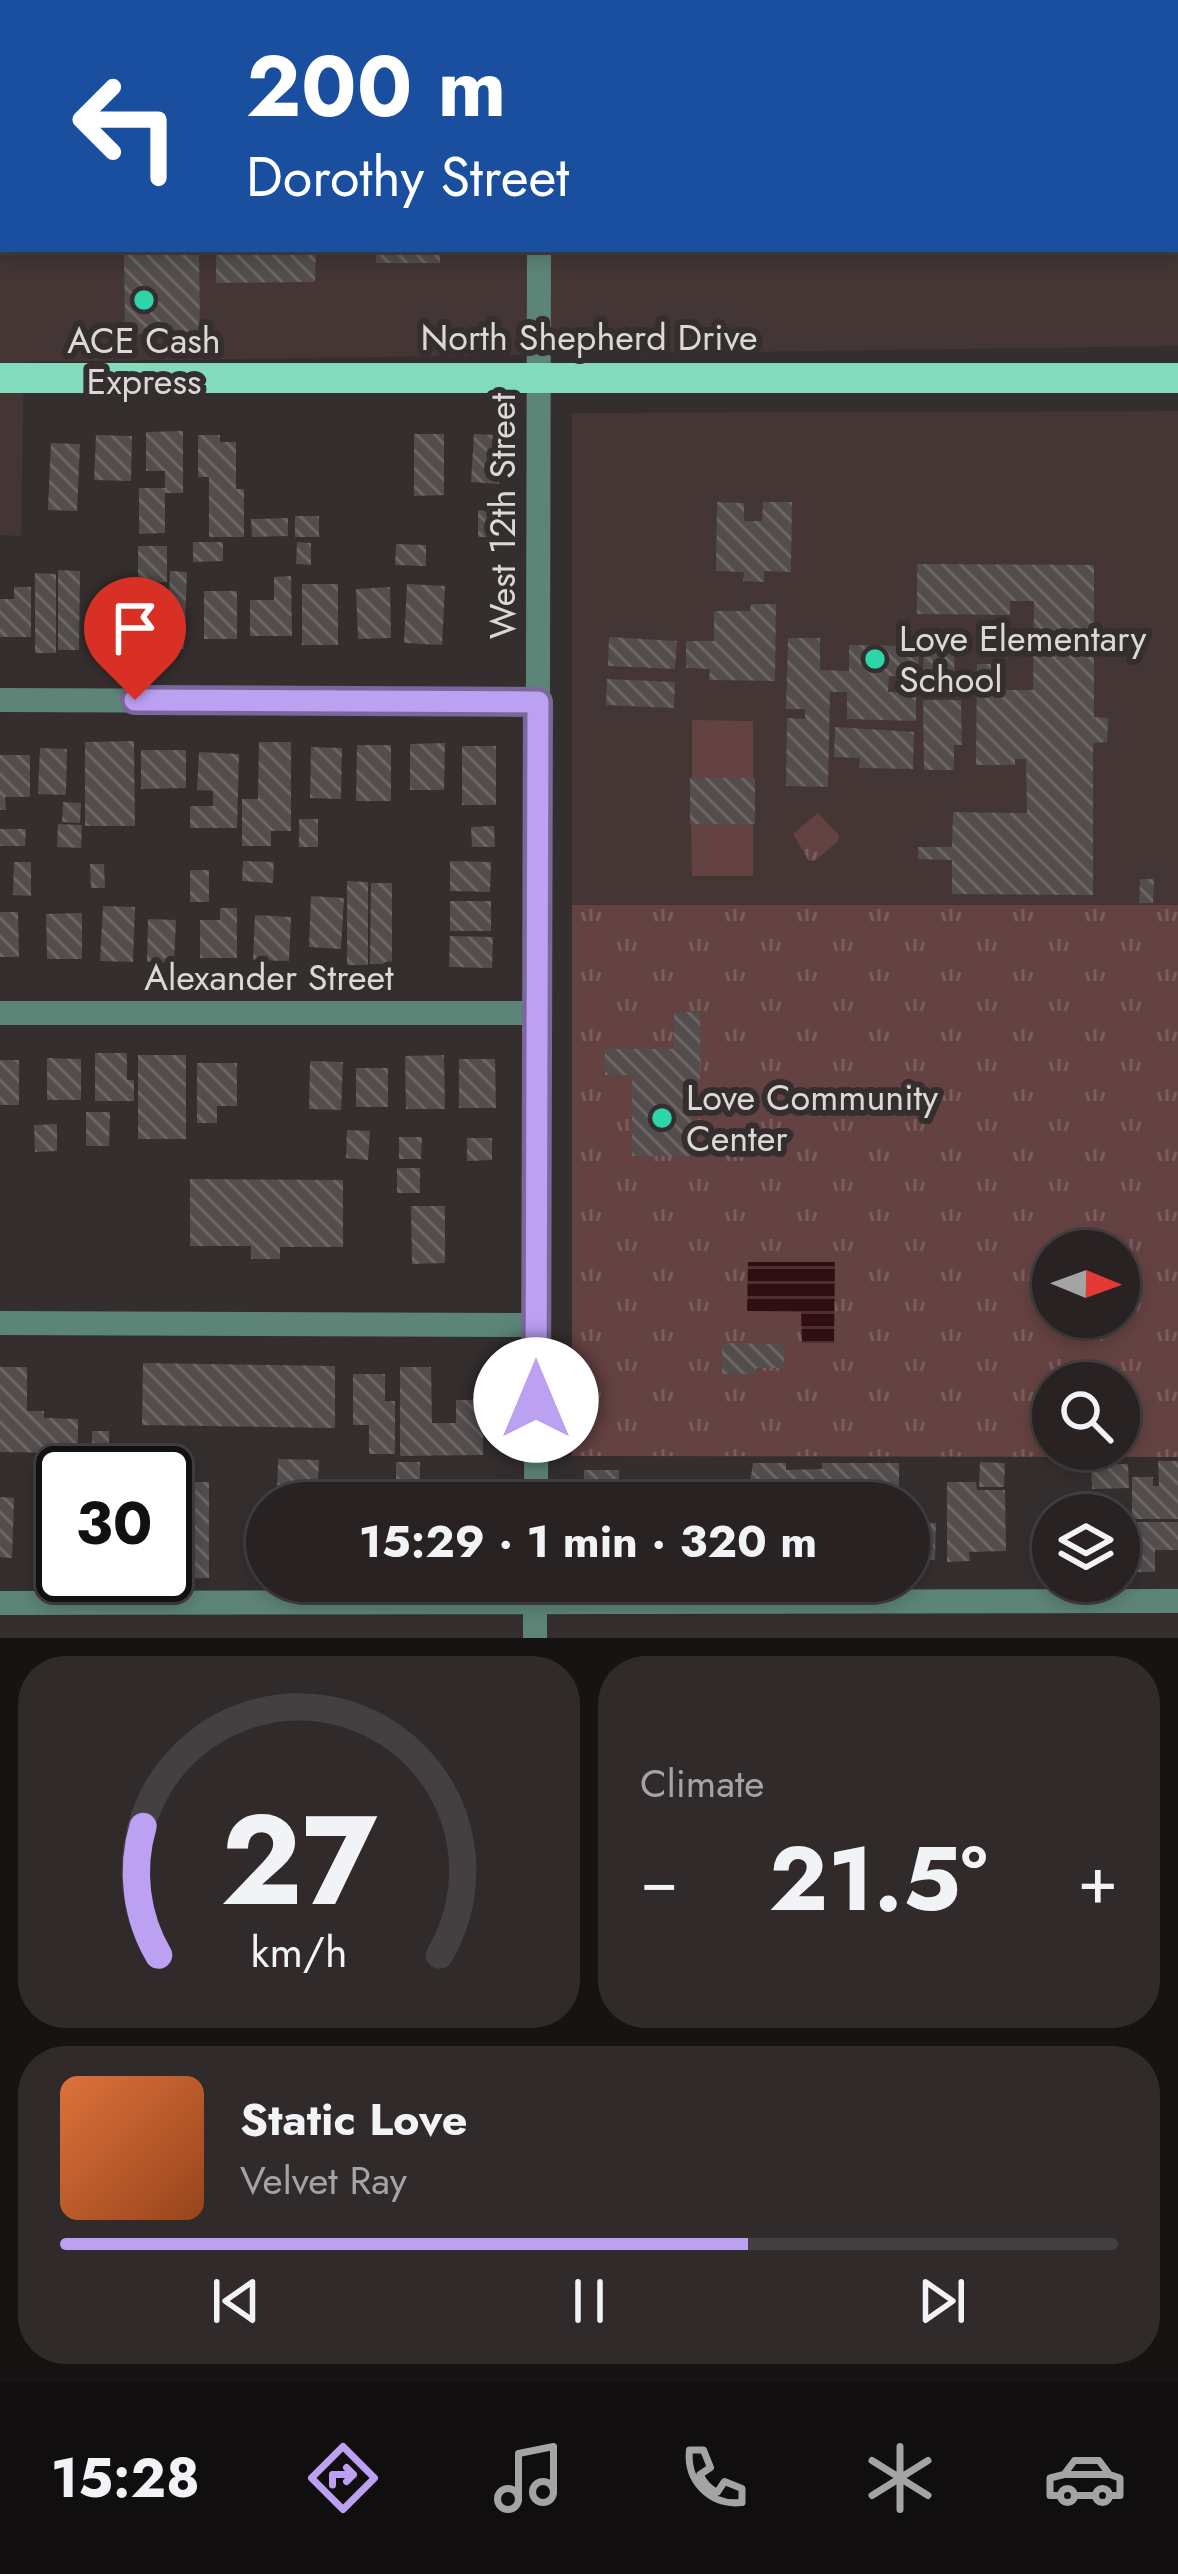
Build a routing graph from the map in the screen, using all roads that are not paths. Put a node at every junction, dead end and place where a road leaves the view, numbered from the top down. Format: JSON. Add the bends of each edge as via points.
{"nodes":[{"id":1,"x":539,"y":252,"type":"edge"},
{"id":2,"x":538,"y":375,"type":"junction"},
{"id":3,"x":0,"y":378,"type":"edge"},
{"id":4,"x":1178,"y":378,"type":"edge"},
{"id":5,"x":0,"y":700,"type":"edge"},
{"id":6,"x":538,"y":702,"type":"junction"},
{"id":7,"x":0,"y":1013,"type":"edge"},
{"id":8,"x":537,"y":1013,"type":"junction"},
{"id":9,"x":0,"y":1323,"type":"edge"},
{"id":10,"x":536,"y":1325,"type":"junction"},
{"id":11,"x":536,"y":1482,"type":"edge"},
{"id":12,"x":246,"y":1597,"type":"edge"},
{"id":13,"x":930,"y":1597,"type":"edge"},
{"id":14,"x":1178,"y":1601,"type":"edge"},
{"id":15,"x":536,"y":1602,"type":"edge"},
{"id":16,"x":0,"y":1603,"type":"edge"},
{"id":17,"x":535,"y":1638,"type":"edge"}],
"edges":[{"from":1,"to":2,"type":"street","name":"West 12th Street"},
{"from":2,"to":3,"type":"main road","name":"North Shepherd Drive"},
{"from":2,"to":4,"type":"main road","name":"North Shepherd Drive"},
{"from":2,"to":6,"type":"street","name":"West 12th Street"},
{"from":5,"to":6,"type":"street"},
{"from":6,"to":8,"type":"street","name":"West 12th Street"},
{"from":7,"to":8,"type":"street","name":"Alexander Street"},
{"from":8,"to":10,"type":"street","name":"West 12th Street"},
{"from":9,"to":10,"type":"street"},
{"from":10,"to":11,"type":"street","name":"West 12th Street"},
{"from":12,"to":16,"type":"street"},
{"from":13,"to":14,"type":"street"},
{"from":15,"to":17,"type":"street"}]}
